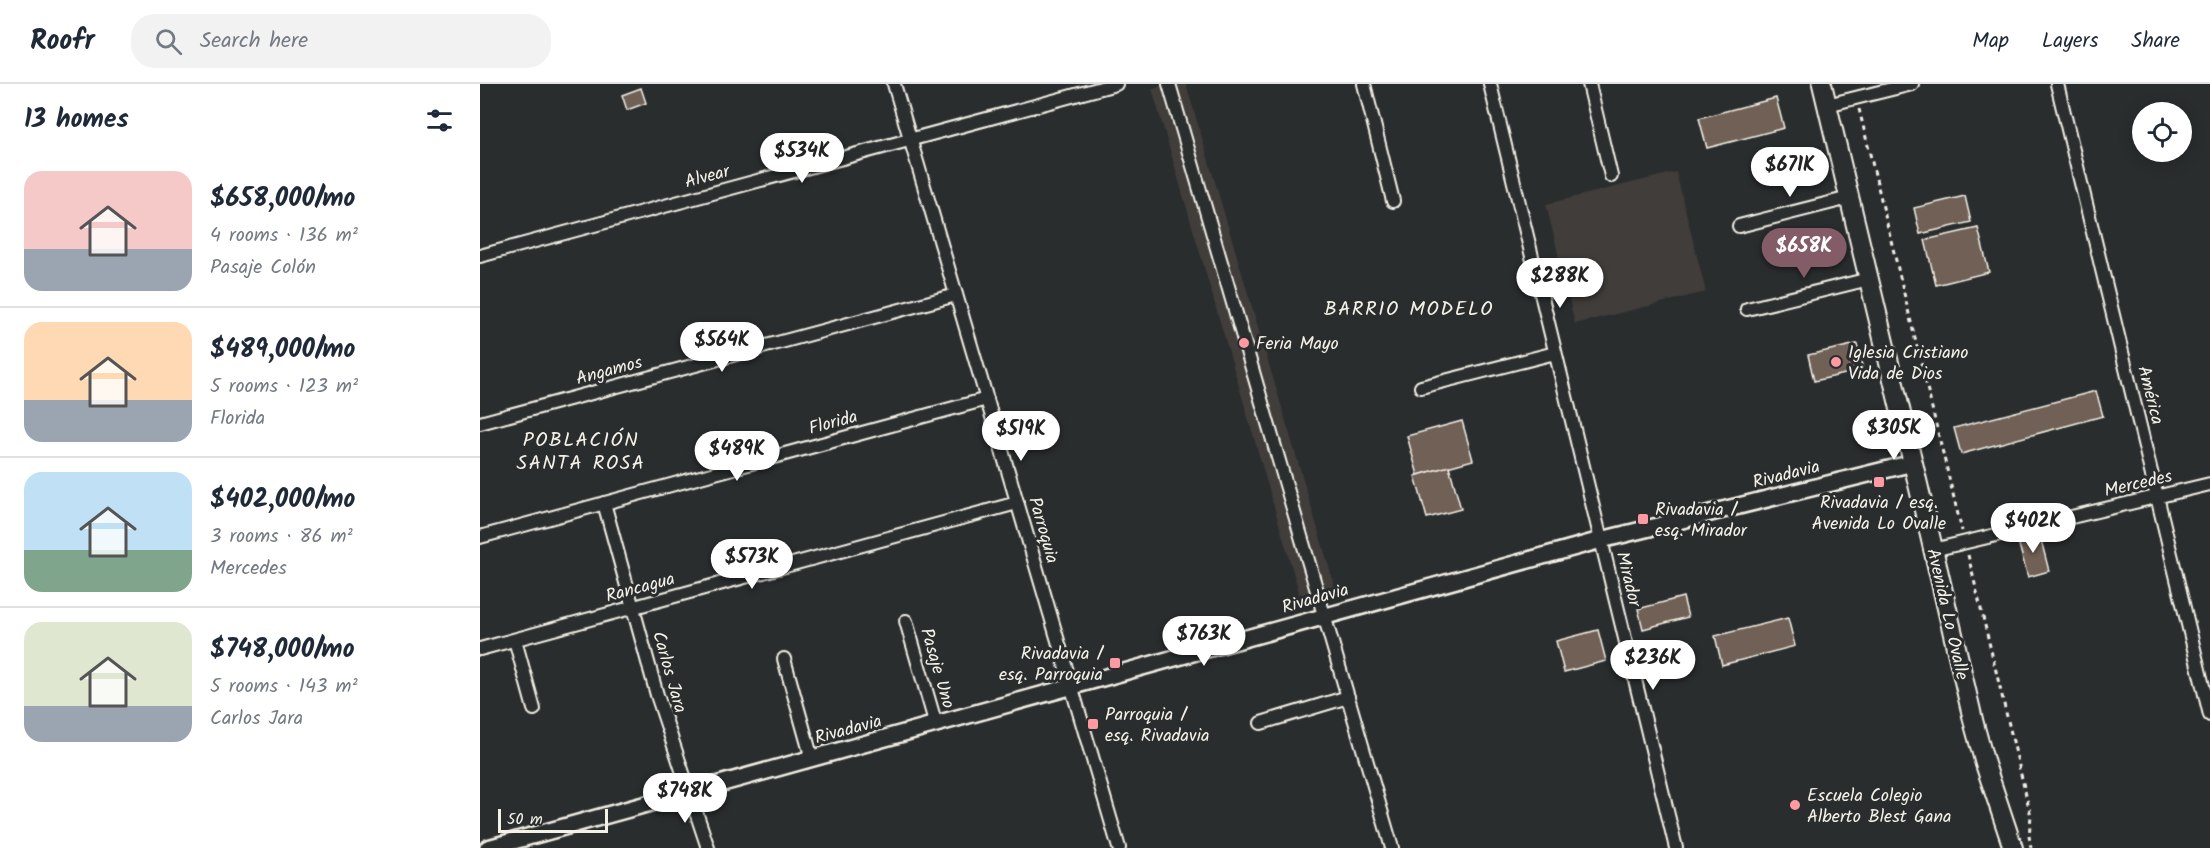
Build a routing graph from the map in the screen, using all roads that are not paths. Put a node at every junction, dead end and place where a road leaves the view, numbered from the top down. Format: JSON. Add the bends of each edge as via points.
{"nodes":[{"id":1,"x":894,"y":84,"type":"edge"},
{"id":2,"x":1116,"y":84,"type":"edge"},
{"id":3,"x":1169,"y":84,"type":"edge"},
{"id":4,"x":1364,"y":84,"type":"edge"},
{"id":5,"x":1490,"y":84,"type":"edge"},
{"id":6,"x":1589,"y":84,"type":"edge"},
{"id":7,"x":1822,"y":84,"type":"edge"},
{"id":8,"x":1912,"y":84,"type":"edge"},
{"id":9,"x":2057,"y":84,"type":"edge"},
{"id":10,"x":1827,"y":105,"type":"junction"},
{"id":11,"x":910,"y":140,"type":"junction"},
{"id":12,"x":1611,"y":176,"type":"dead end"},
{"id":13,"x":1849,"y":198,"type":"junction"},
{"id":14,"x":1393,"y":201,"type":"dead end"},
{"id":15,"x":1739,"y":226,"type":"dead end"},
{"id":16,"x":480,"y":256,"type":"edge"},
{"id":17,"x":1869,"y":279,"type":"junction"},
{"id":18,"x":956,"y":295,"type":"junction"},
{"id":19,"x":1747,"y":309,"type":"dead end"},
{"id":20,"x":1555,"y":353,"type":"junction"},
{"id":21,"x":1421,"y":387,"type":"dead end"},
{"id":22,"x":987,"y":399,"type":"junction"},
{"id":23,"x":480,"y":423,"type":"edge"},
{"id":24,"x":1913,"y":463,"type":"junction"},
{"id":25,"x":2210,"y":484,"type":"edge"},
{"id":26,"x":2157,"y":497,"type":"junction"},
{"id":27,"x":604,"y":503,"type":"junction"},
{"id":28,"x":1017,"y":503,"type":"junction"},
{"id":29,"x":480,"y":537,"type":"edge"},
{"id":30,"x":1600,"y":540,"type":"junction"},
{"id":31,"x":1933,"y":550,"type":"junction"},
{"id":32,"x":633,"y":608,"type":"junction"},
{"id":33,"x":1325,"y":616,"type":"junction"},
{"id":34,"x":906,"y":621,"type":"dead end"},
{"id":35,"x":515,"y":640,"type":"junction"},
{"id":36,"x":480,"y":649,"type":"edge"},
{"id":37,"x":784,"y":659,"type":"dead end"},
{"id":38,"x":1071,"y":688,"type":"junction"},
{"id":39,"x":1348,"y":696,"type":"junction"},
{"id":40,"x":534,"y":709,"type":"dead end"},
{"id":41,"x":2210,"y":715,"type":"edge"},
{"id":42,"x":1261,"y":723,"type":"dead end"},
{"id":43,"x":936,"y":725,"type":"junction"},
{"id":44,"x":812,"y":759,"type":"junction"},
{"id":45,"x":689,"y":793,"type":"junction"},
{"id":46,"x":2006,"y":827,"type":"junction"},
{"id":47,"x":488,"y":848,"type":"edge"},
{"id":48,"x":708,"y":848,"type":"edge"},
{"id":49,"x":1119,"y":848,"type":"edge"},
{"id":50,"x":1392,"y":848,"type":"edge"},
{"id":51,"x":1676,"y":848,"type":"edge"},
{"id":52,"x":2013,"y":848,"type":"edge"},
{"id":53,"x":2018,"y":848,"type":"edge"}],
"edges":[{"from":1,"to":11,"type":"street","name":"Parroquia"},
{"from":2,"to":11,"type":"street","name":"Alvear"},
{"from":3,"to":33,"type":"street"},
{"from":4,"to":14,"type":"street"},
{"from":5,"to":20,"type":"street","name":"Mirador"},
{"from":6,"to":12,"type":"street"},
{"from":7,"to":10,"type":"main road","name":"Avenida Lo Ovalle"},
{"from":8,"to":10,"type":"street"},
{"from":9,"to":26,"type":"street","name":"América"},
{"from":10,"to":13,"type":"main road","name":"Avenida Lo Ovalle"},
{"from":11,"to":16,"type":"street","name":"Alvear"},
{"from":11,"to":18,"type":"street","name":"Parroquia"},
{"from":13,"to":15,"type":"street"},
{"from":13,"to":17,"type":"main road","name":"Avenida Lo Ovalle"},
{"from":17,"to":19,"type":"street"},
{"from":17,"to":24,"type":"main road","name":"Avenida Lo Ovalle"},
{"from":18,"to":22,"type":"street","name":"Parroquia"},
{"from":18,"to":23,"type":"street","name":"Angamos"},
{"from":20,"to":21,"type":"street"},
{"from":20,"to":30,"type":"street","name":"Mirador"},
{"from":22,"to":27,"type":"street","name":"Florida"},
{"from":22,"to":28,"type":"street","name":"Parroquia"},
{"from":24,"to":30,"type":"street","name":"Rivadavia"},
{"from":24,"to":31,"type":"main road","name":"Avenida Lo Ovalle"},
{"from":25,"to":26,"type":"street","name":"Mercedes"},
{"from":26,"to":31,"type":"street","name":"Mercedes"},
{"from":26,"to":41,"type":"street","name":"América"},
{"from":27,"to":29,"type":"street","name":"Florida"},
{"from":27,"to":32,"type":"street","name":"Carlos Jara"},
{"from":28,"to":32,"type":"street","name":"Rancagua"},
{"from":28,"to":38,"type":"street","name":"Parroquia"},
{"from":30,"to":33,"type":"street","name":"Rivadavia"},
{"from":30,"to":51,"type":"street","name":"Mirador"},
{"from":31,"to":46,"type":"main road","name":"Avenida Lo Ovalle","via":[[1984,764]]},
{"from":32,"to":35,"type":"street","name":"Rancagua"},
{"from":32,"to":45,"type":"street","name":"Carlos Jara"},
{"from":33,"to":38,"type":"street","name":"Rivadavia"},
{"from":33,"to":39,"type":"street"},
{"from":34,"to":43,"type":"street","name":"Pasaje Uno"},
{"from":35,"to":36,"type":"street","name":"Rancagua"},
{"from":35,"to":40,"type":"street"},
{"from":37,"to":44,"type":"street"},
{"from":38,"to":43,"type":"street","name":"Rivadavia"},
{"from":38,"to":49,"type":"street","name":"Parroquia"},
{"from":39,"to":42,"type":"street"},
{"from":39,"to":50,"type":"street"},
{"from":43,"to":44,"type":"street","name":"Rivadavia"},
{"from":44,"to":45,"type":"street","name":"Rivadavia"},
{"from":45,"to":47,"type":"street","name":"Rivadavia"},
{"from":45,"to":48,"type":"street","name":"Carlos Jara"},
{"from":46,"to":52,"type":"main road","name":"Avenida Lo Ovalle"},
{"from":46,"to":53,"type":"main road","name":"Avenida Lo Ovalle"}]}
